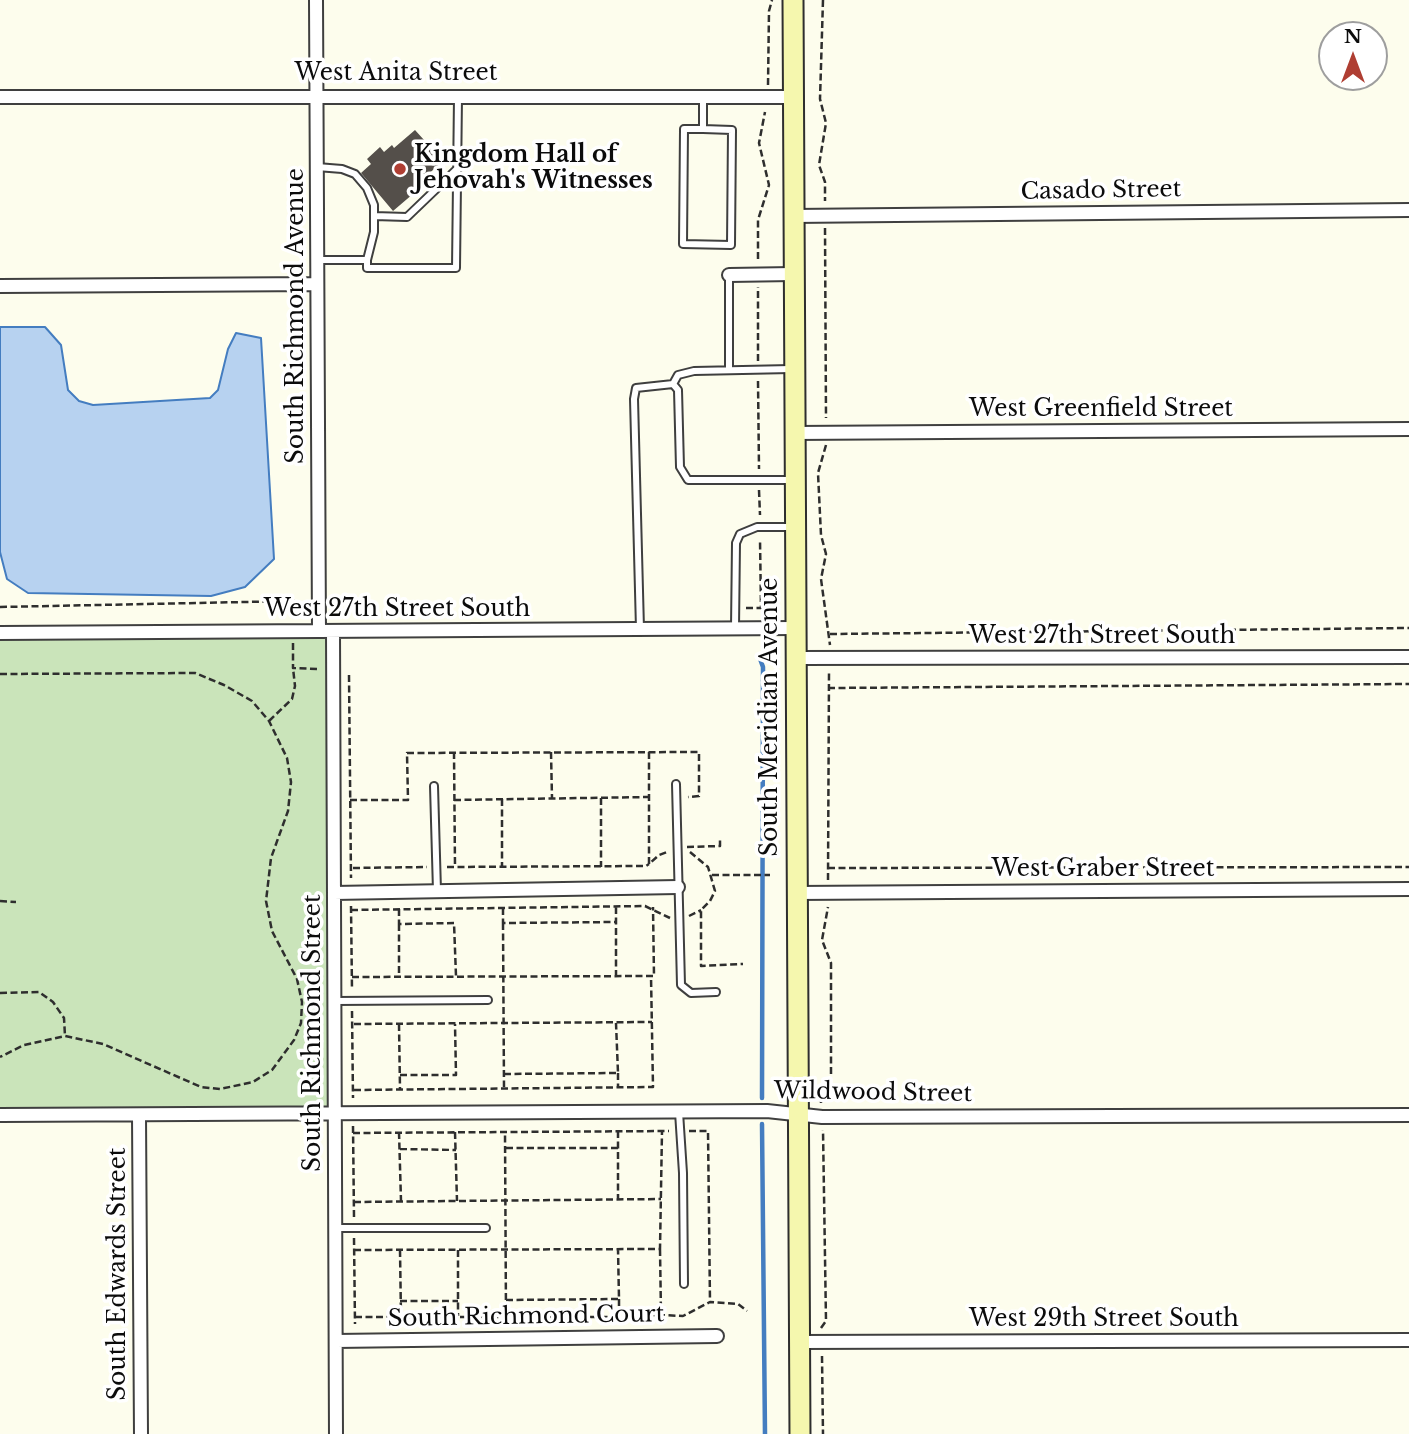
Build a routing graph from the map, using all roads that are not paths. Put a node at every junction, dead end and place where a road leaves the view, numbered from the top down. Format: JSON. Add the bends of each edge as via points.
{"nodes":[{"id":1,"x":316,"y":0,"type":"edge"},
{"id":2,"x":793,"y":0,"type":"edge"},
{"id":3,"x":317,"y":94,"type":"junction"},
{"id":4,"x":458,"y":95,"type":"junction"},
{"id":5,"x":703,"y":96,"type":"junction"},
{"id":6,"x":0,"y":97,"type":"edge"},
{"id":7,"x":793,"y":97,"type":"junction"},
{"id":8,"x":703,"y":130,"type":"junction"},
{"id":9,"x":317,"y":167,"type":"junction"},
{"id":10,"x":457,"y":169,"type":"junction"},
{"id":11,"x":1409,"y":210,"type":"edge"},
{"id":12,"x":374,"y":216,"type":"junction"},
{"id":13,"x":793,"y":216,"type":"junction"},
{"id":14,"x":317,"y":260,"type":"junction"},
{"id":15,"x":367,"y":260,"type":"junction"},
{"id":16,"x":793,"y":274,"type":"junction"},
{"id":17,"x":729,"y":275,"type":"joint"},
{"id":18,"x":317,"y":284,"type":"junction"},
{"id":19,"x":0,"y":286,"type":"edge"},
{"id":20,"x":794,"y":369,"type":"junction"},
{"id":21,"x":729,"y":370,"type":"junction"},
{"id":22,"x":673,"y":384,"type":"junction"},
{"id":23,"x":1409,"y":429,"type":"edge"},
{"id":24,"x":794,"y":433,"type":"junction"},
{"id":25,"x":794,"y":480,"type":"junction"},
{"id":26,"x":794,"y":527,"type":"junction"},
{"id":27,"x":736,"y":628,"type":"junction"},
{"id":28,"x":795,"y":628,"type":"junction"},
{"id":29,"x":640,"y":629,"type":"junction"},
{"id":30,"x":319,"y":631,"type":"junction"},
{"id":31,"x":333,"y":631,"type":"junction"},
{"id":32,"x":0,"y":633,"type":"edge"},
{"id":33,"x":1409,"y":657,"type":"edge"},
{"id":34,"x":795,"y":658,"type":"junction"},
{"id":35,"x":676,"y":784,"type":"dead end"},
{"id":36,"x":434,"y":786,"type":"dead end"},
{"id":37,"x":678,"y":887,"type":"junction"},
{"id":38,"x":1409,"y":889,"type":"edge"},
{"id":39,"x":437,"y":891,"type":"junction"},
{"id":40,"x":334,"y":893,"type":"junction"},
{"id":41,"x":796,"y":893,"type":"junction"},
{"id":42,"x":716,"y":992,"type":"dead end"},
{"id":43,"x":488,"y":1000,"type":"dead end"},
{"id":44,"x":335,"y":1001,"type":"junction"},
{"id":45,"x":679,"y":1112,"type":"junction"},
{"id":46,"x":335,"y":1114,"type":"junction"},
{"id":47,"x":798,"y":1114,"type":"junction"},
{"id":48,"x":0,"y":1115,"type":"edge"},
{"id":49,"x":139,"y":1115,"type":"junction"},
{"id":50,"x":1409,"y":1115,"type":"edge"},
{"id":51,"x":335,"y":1228,"type":"junction"},
{"id":52,"x":486,"y":1228,"type":"dead end"},
{"id":53,"x":684,"y":1284,"type":"dead end"},
{"id":54,"x":717,"y":1336,"type":"dead end"},
{"id":55,"x":336,"y":1340,"type":"junction"},
{"id":56,"x":1409,"y":1340,"type":"edge"},
{"id":57,"x":800,"y":1342,"type":"junction"},
{"id":58,"x":142,"y":1434,"type":"edge"},
{"id":59,"x":336,"y":1434,"type":"edge"},
{"id":60,"x":800,"y":1434,"type":"edge"}],
"edges":[{"from":1,"to":3,"type":"street","name":"South Richmond Avenue"},
{"from":2,"to":7,"type":"main road","name":"South Meridian Avenue"},
{"from":3,"to":4,"type":"street","name":"West Anita Street"},
{"from":3,"to":6,"type":"street","name":"West Anita Street"},
{"from":3,"to":9,"type":"street","name":"South Richmond Avenue"},
{"from":4,"to":5,"type":"street","name":"West Anita Street"},
{"from":4,"to":10,"type":"lane"},
{"from":5,"to":7,"type":"street","name":"West Anita Street"},
{"from":5,"to":8,"type":"lane"},
{"from":7,"to":13,"type":"main road","name":"South Meridian Avenue"},
{"from":8,"to":8,"type":"lane","via":[[684,129],[682,244],[731,244],[732,130]]},
{"from":9,"to":12,"type":"lane","via":[[355,174],[367,188]]},
{"from":9,"to":14,"type":"street","name":"South Richmond Avenue"},
{"from":10,"to":12,"type":"lane","via":[[407,217]]},
{"from":10,"to":15,"type":"lane","via":[[456,268],[367,268]]},
{"from":11,"to":13,"type":"street","name":"Casado Street"},
{"from":12,"to":15,"type":"lane"},
{"from":13,"to":16,"type":"main road","name":"South Meridian Avenue"},
{"from":14,"to":15,"type":"lane"},
{"from":14,"to":18,"type":"street","name":"South Richmond Avenue"},
{"from":16,"to":17,"type":"street"},
{"from":16,"to":20,"type":"main road","name":"South Meridian Avenue"},
{"from":17,"to":21,"type":"lane"},
{"from":18,"to":19,"type":"street"},
{"from":18,"to":30,"type":"street","name":"South Richmond Avenue"},
{"from":20,"to":21,"type":"lane"},
{"from":20,"to":24,"type":"main road","name":"South Meridian Avenue"},
{"from":21,"to":22,"type":"lane","via":[[686,372]]},
{"from":22,"to":25,"type":"lane","via":[[678,390],[684,477],[694,481]]},
{"from":22,"to":29,"type":"lane","via":[[641,385],[634,393]]},
{"from":23,"to":24,"type":"street","name":"West Greenfield Street"},
{"from":24,"to":25,"type":"main road","name":"South Meridian Avenue"},
{"from":25,"to":26,"type":"main road","name":"South Meridian Avenue"},
{"from":26,"to":27,"type":"lane","via":[[760,527],[740,534],[736,543]]},
{"from":26,"to":28,"type":"main road","name":"South Meridian Avenue"},
{"from":27,"to":28,"type":"street","name":"West 27th Street South"},
{"from":27,"to":29,"type":"street","name":"West 27th Street South"},
{"from":28,"to":34,"type":"main road","name":"South Meridian Avenue"},
{"from":29,"to":31,"type":"street","name":"West 27th Street South"},
{"from":30,"to":31,"type":"street","name":"West 27th Street South"},
{"from":30,"to":32,"type":"street","name":"West 27th Street South"},
{"from":31,"to":40,"type":"street","name":"South Richmond Street"},
{"from":33,"to":34,"type":"street","name":"West 27th Street South"},
{"from":34,"to":41,"type":"main road","name":"South Meridian Avenue"},
{"from":35,"to":37,"type":"lane"},
{"from":36,"to":39,"type":"lane"},
{"from":37,"to":39,"type":"street"},
{"from":37,"to":42,"type":"lane","via":[[681,985],[691,993]]},
{"from":38,"to":41,"type":"street","name":"West Graber Street"},
{"from":39,"to":40,"type":"street"},
{"from":40,"to":44,"type":"street","name":"South Richmond Street"},
{"from":41,"to":47,"type":"main road","name":"South Meridian Avenue"},
{"from":43,"to":44,"type":"lane"},
{"from":44,"to":46,"type":"street","name":"South Richmond Street"},
{"from":45,"to":46,"type":"street","name":"Wildwood Street"},
{"from":45,"to":47,"type":"street","name":"Wildwood Street"},
{"from":45,"to":53,"type":"lane"},
{"from":46,"to":49,"type":"street","name":"Wildwood Street"},
{"from":46,"to":51,"type":"street","name":"South Richmond Street"},
{"from":47,"to":50,"type":"street","name":"Wildwood Street"},
{"from":47,"to":57,"type":"main road","name":"South Meridian Avenue"},
{"from":48,"to":49,"type":"street","name":"Wildwood Street"},
{"from":49,"to":58,"type":"street","name":"South Edwards Street"},
{"from":51,"to":52,"type":"lane"},
{"from":51,"to":55,"type":"street","name":"South Richmond Street"},
{"from":54,"to":55,"type":"street","name":"South Richmond Court"},
{"from":55,"to":59,"type":"street","name":"South Richmond Street"},
{"from":56,"to":57,"type":"street","name":"West 29th Street South"},
{"from":57,"to":60,"type":"main road","name":"South Meridian Avenue"}]}
